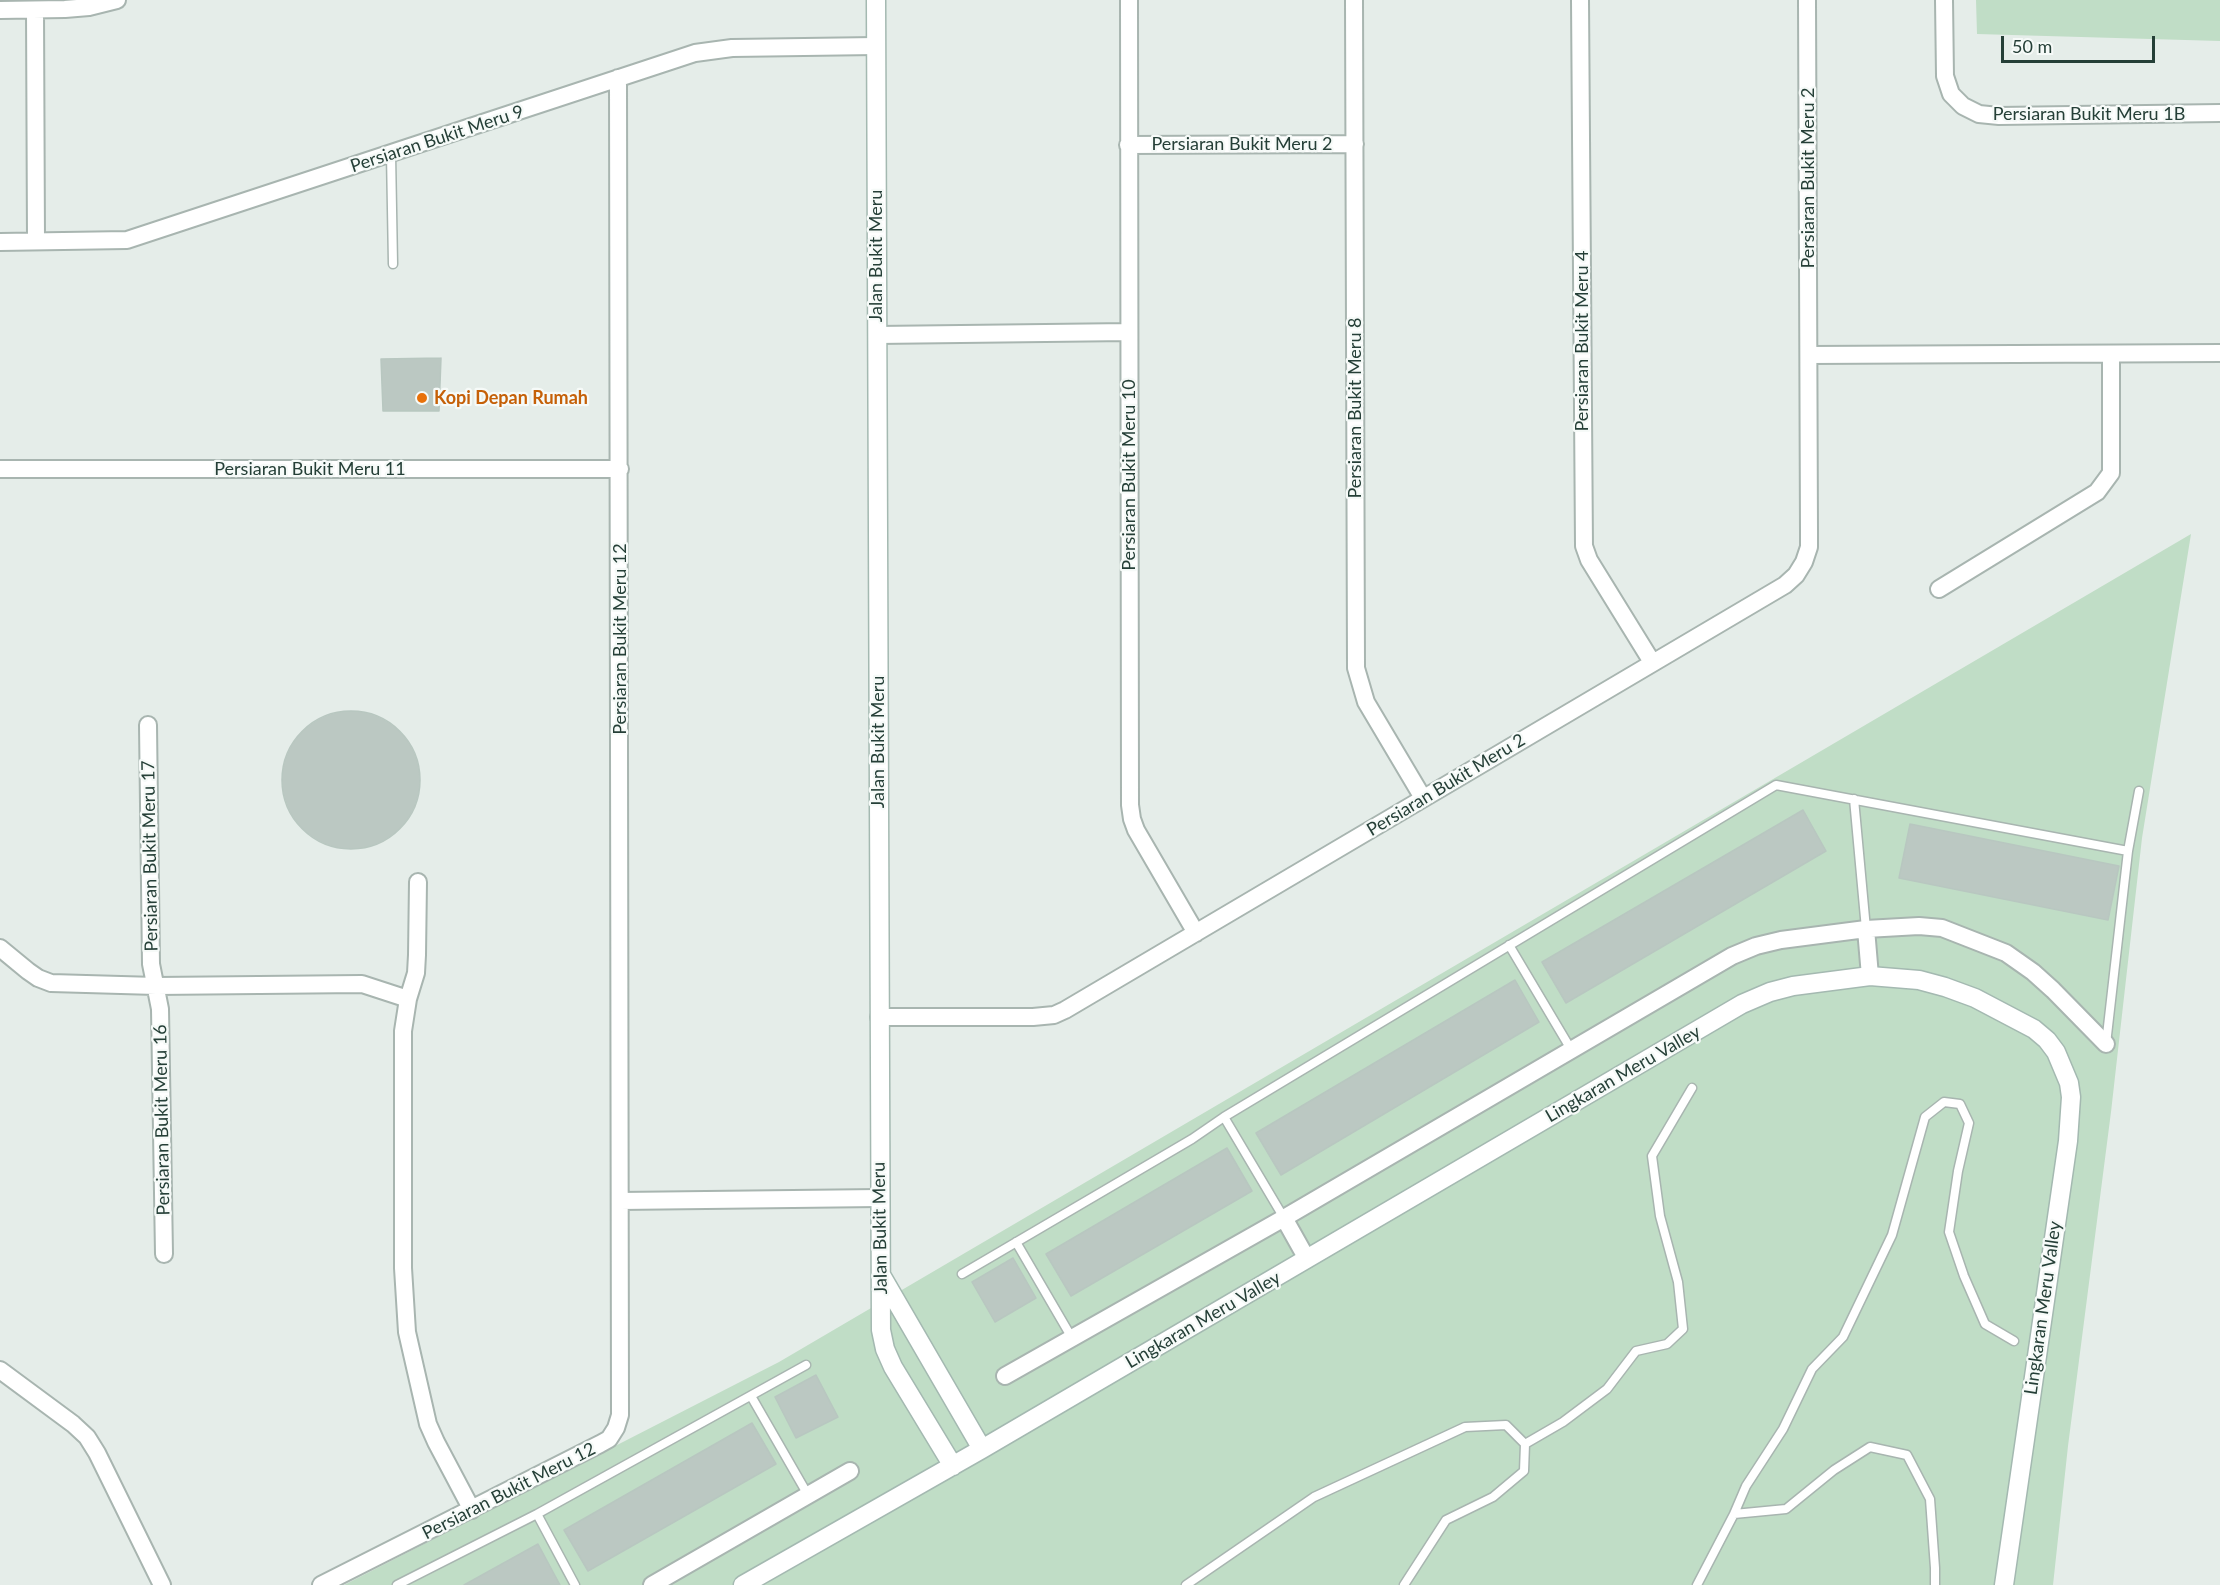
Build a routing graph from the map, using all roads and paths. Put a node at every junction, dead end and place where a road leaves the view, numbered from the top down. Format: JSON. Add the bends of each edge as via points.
{"nodes":[{"id":1,"x":117,"y":0,"type":"edge"},
{"id":2,"x":876,"y":0,"type":"edge"},
{"id":3,"x":1129,"y":0,"type":"edge"},
{"id":4,"x":1354,"y":0,"type":"edge"},
{"id":5,"x":1580,"y":0,"type":"edge"},
{"id":6,"x":1807,"y":0,"type":"edge"},
{"id":7,"x":1944,"y":0,"type":"edge"},
{"id":8,"x":0,"y":10,"type":"edge"},
{"id":9,"x":35,"y":10,"type":"junction"},
{"id":10,"x":876,"y":46,"type":"junction"},
{"id":11,"x":618,"y":78,"type":"junction"},
{"id":12,"x":2220,"y":113,"type":"edge"},
{"id":13,"x":1355,"y":144,"type":"junction"},
{"id":14,"x":1128,"y":145,"type":"junction"},
{"id":15,"x":391,"y":154,"type":"junction"},
{"id":16,"x":36,"y":241,"type":"junction"},
{"id":17,"x":0,"y":242,"type":"edge"},
{"id":18,"x":393,"y":264,"type":"dead end"},
{"id":19,"x":1129,"y":332,"type":"junction"},
{"id":20,"x":877,"y":335,"type":"junction"},
{"id":21,"x":2220,"y":353,"type":"edge"},
{"id":22,"x":2111,"y":354,"type":"junction"},
{"id":23,"x":1809,"y":355,"type":"junction"},
{"id":24,"x":0,"y":469,"type":"edge"},
{"id":25,"x":620,"y":469,"type":"junction"},
{"id":26,"x":1939,"y":589,"type":"dead end"},
{"id":27,"x":1652,"y":662,"type":"junction"},
{"id":28,"x":148,"y":725,"type":"dead end"},
{"id":29,"x":2139,"y":792,"type":"dead end"},
{"id":30,"x":1423,"y":798,"type":"junction"},
{"id":31,"x":1854,"y":799,"type":"junction"},
{"id":32,"x":2128,"y":851,"type":"junction"},
{"id":33,"x":418,"y":882,"type":"dead end"},
{"id":34,"x":1866,"y":929,"type":"junction"},
{"id":35,"x":1196,"y":933,"type":"junction"},
{"id":36,"x":1509,"y":945,"type":"junction"},
{"id":37,"x":0,"y":948,"type":"edge"},
{"id":38,"x":1870,"y":976,"type":"junction"},
{"id":39,"x":156,"y":986,"type":"junction"},
{"id":40,"x":408,"y":999,"type":"junction"},
{"id":41,"x":879,"y":1017,"type":"junction"},
{"id":42,"x":2106,"y":1044,"type":"joint"},
{"id":43,"x":1572,"y":1051,"type":"junction"},
{"id":44,"x":1692,"y":1088,"type":"dead end"},
{"id":45,"x":1224,"y":1117,"type":"junction"},
{"id":46,"x":879,"y":1197,"type":"junction"},
{"id":47,"x":620,"y":1201,"type":"junction"},
{"id":48,"x":1284,"y":1218,"type":"junction"},
{"id":49,"x":1016,"y":1242,"type":"junction"},
{"id":50,"x":164,"y":1254,"type":"dead end"},
{"id":51,"x":1307,"y":1259,"type":"junction"},
{"id":52,"x":880,"y":1274,"type":"junction"},
{"id":53,"x":962,"y":1274,"type":"dead end"},
{"id":54,"x":1072,"y":1338,"type":"junction"},
{"id":55,"x":2014,"y":1341,"type":"dead end"},
{"id":56,"x":806,"y":1365,"type":"dead end"},
{"id":57,"x":0,"y":1371,"type":"edge"},
{"id":58,"x":1005,"y":1376,"type":"dead end"},
{"id":59,"x":751,"y":1396,"type":"junction"},
{"id":60,"x":1525,"y":1444,"type":"junction"},
{"id":61,"x":982,"y":1449,"type":"junction"},
{"id":62,"x":953,"y":1466,"type":"junction"},
{"id":63,"x":850,"y":1471,"type":"dead end"},
{"id":64,"x":808,"y":1495,"type":"junction"},
{"id":65,"x":472,"y":1510,"type":"junction"},
{"id":66,"x":537,"y":1514,"type":"junction"},
{"id":67,"x":1734,"y":1514,"type":"junction"},
{"id":68,"x":162,"y":1585,"type":"edge"},
{"id":69,"x":321,"y":1585,"type":"edge"},
{"id":70,"x":397,"y":1585,"type":"edge"},
{"id":71,"x":575,"y":1585,"type":"edge"},
{"id":72,"x":652,"y":1585,"type":"edge"},
{"id":73,"x":743,"y":1585,"type":"edge"},
{"id":74,"x":1186,"y":1585,"type":"edge"},
{"id":75,"x":1404,"y":1585,"type":"edge"},
{"id":76,"x":1697,"y":1585,"type":"edge"},
{"id":77,"x":1935,"y":1585,"type":"edge"},
{"id":78,"x":2004,"y":1585,"type":"edge"}],
"edges":[{"from":1,"to":9,"type":"street","via":[[89,7]]},
{"from":2,"to":10,"type":"street","name":"Jalan Bukit Meru"},
{"from":3,"to":14,"type":"street","name":"Persiaran Bukit Meru 10"},
{"from":4,"to":13,"type":"street","name":"Persiaran Bukit Meru 8"},
{"from":5,"to":27,"type":"street","name":"Persiaran Bukit Meru 4","via":[[1584,546]]},
{"from":6,"to":23,"type":"street","name":"Persiaran Bukit Meru 2"},
{"from":7,"to":12,"type":"street","name":"Persiaran Bukit Meru 1B","via":[[1945,76],[1951,94],[1979,114]]},
{"from":8,"to":9,"type":"street"},
{"from":9,"to":16,"type":"street"},
{"from":10,"to":11,"type":"street","name":"Persiaran Bukit Meru 9","via":[[712,49]]},
{"from":10,"to":20,"type":"street","name":"Jalan Bukit Meru"},
{"from":11,"to":15,"type":"street","name":"Persiaran Bukit Meru 9"},
{"from":11,"to":25,"type":"street","name":"Persiaran Bukit Meru 12"},
{"from":13,"to":14,"type":"street","name":"Persiaran Bukit Meru 2"},
{"from":13,"to":30,"type":"street","name":"Persiaran Bukit Meru 8","via":[[1356,668],[1366,702]]},
{"from":14,"to":19,"type":"street","name":"Persiaran Bukit Meru 10"},
{"from":15,"to":16,"type":"street","name":"Persiaran Bukit Meru 9","via":[[128,240]]},
{"from":15,"to":18,"type":"lane"},
{"from":16,"to":17,"type":"street","name":"Persiaran Bukit Meru 9"},
{"from":19,"to":20,"type":"street"},
{"from":19,"to":35,"type":"street","name":"Persiaran Bukit Meru 10","via":[[1130,806],[1136,830]]},
{"from":20,"to":41,"type":"street","name":"Jalan Bukit Meru"},
{"from":21,"to":22,"type":"street"},
{"from":22,"to":23,"type":"street"},
{"from":22,"to":26,"type":"street","via":[[2111,473],[2097,492]]},
{"from":23,"to":27,"type":"street","name":"Persiaran Bukit Meru 2","via":[[1809,547],[1804,561],[1785,585]]},
{"from":24,"to":25,"type":"street","name":"Persiaran Bukit Meru 11"},
{"from":25,"to":47,"type":"street","name":"Persiaran Bukit Meru 12"},
{"from":27,"to":30,"type":"street","name":"Persiaran Bukit Meru 2"},
{"from":28,"to":39,"type":"street","name":"Persiaran Bukit Meru 17","via":[[151,964]]},
{"from":29,"to":32,"type":"lane"},
{"from":30,"to":35,"type":"street","name":"Persiaran Bukit Meru 2"},
{"from":31,"to":32,"type":"lane"},
{"from":31,"to":34,"type":"lane"},
{"from":31,"to":36,"type":"lane","via":[[1776,784]]},
{"from":32,"to":42,"type":"lane"},
{"from":33,"to":40,"type":"street","via":[[416,973]]},
{"from":34,"to":38,"type":"street"},
{"from":34,"to":42,"type":"street","via":[[1942,928],[2006,953],[2053,990]]},
{"from":34,"to":43,"type":"street","via":[[1806,935],[1756,946],[1732,956]]},
{"from":35,"to":41,"type":"street","name":"Persiaran Bukit Meru 2","via":[[1054,1015]]},
{"from":36,"to":43,"type":"lane"},
{"from":36,"to":45,"type":"lane"},
{"from":37,"to":39,"type":"street","via":[[38,978],[51,983]]},
{"from":38,"to":51,"type":"street","name":"Lingkaran Meru Valley","via":[[1793,986],[1742,1004]]},
{"from":38,"to":78,"type":"street","name":"Lingkaran Meru Valley","via":[[1919,980],[1945,987],[1976,998],[2034,1029],[2056,1052],[2069,1083],[2068,1141]]},
{"from":39,"to":40,"type":"street","via":[[362,984]]},
{"from":39,"to":50,"type":"street","name":"Persiaran Bukit Meru 16","via":[[160,1010]]},
{"from":40,"to":65,"type":"street","via":[[403,1030],[403,1268],[407,1332],[428,1424]]},
{"from":41,"to":46,"type":"street","name":"Jalan Bukit Meru"},
{"from":43,"to":48,"type":"street"},
{"from":44,"to":60,"type":"lane","via":[[1652,1156],[1660,1216],[1678,1282],[1683,1329],[1668,1344],[1635,1351],[1607,1389]]},
{"from":45,"to":48,"type":"lane"},
{"from":45,"to":49,"type":"lane"},
{"from":46,"to":47,"type":"street"},
{"from":46,"to":52,"type":"street","name":"Jalan Bukit Meru"},
{"from":47,"to":65,"type":"street","name":"Persiaran Bukit Meru 12","via":[[621,1401],[616,1428],[609,1439]]},
{"from":48,"to":51,"type":"street"},
{"from":48,"to":54,"type":"street"},
{"from":49,"to":53,"type":"lane"},
{"from":49,"to":54,"type":"lane"},
{"from":51,"to":61,"type":"street","name":"Lingkaran Meru Valley"},
{"from":52,"to":61,"type":"street"},
{"from":52,"to":62,"type":"street","name":"Jalan Bukit Meru","via":[[885,1349]]},
{"from":54,"to":58,"type":"street"},
{"from":55,"to":67,"type":"lane","via":[[1985,1324],[1949,1232],[1969,1123],[1960,1104],[1944,1102],[1925,1117],[1892,1235],[1843,1337],[1812,1369]]},
{"from":56,"to":59,"type":"lane"},
{"from":57,"to":68,"type":"street","via":[[87,1437]]},
{"from":59,"to":64,"type":"lane"},
{"from":59,"to":66,"type":"lane"},
{"from":60,"to":74,"type":"lane","via":[[1506,1425],[1465,1427],[1314,1497]]},
{"from":60,"to":75,"type":"lane","via":[[1524,1471],[1493,1497],[1446,1521]]},
{"from":61,"to":62,"type":"street","name":"Lingkaran Meru Valley"},
{"from":62,"to":73,"type":"street","name":"Lingkaran Meru Valley"},
{"from":63,"to":64,"type":"street"},
{"from":64,"to":72,"type":"street"},
{"from":65,"to":69,"type":"street","name":"Persiaran Bukit Meru 12"},
{"from":66,"to":70,"type":"lane"},
{"from":66,"to":71,"type":"lane"},
{"from":67,"to":76,"type":"lane"},
{"from":67,"to":77,"type":"lane","via":[[1786,1509],[1870,1447],[1907,1455],[1930,1499]]}]}
